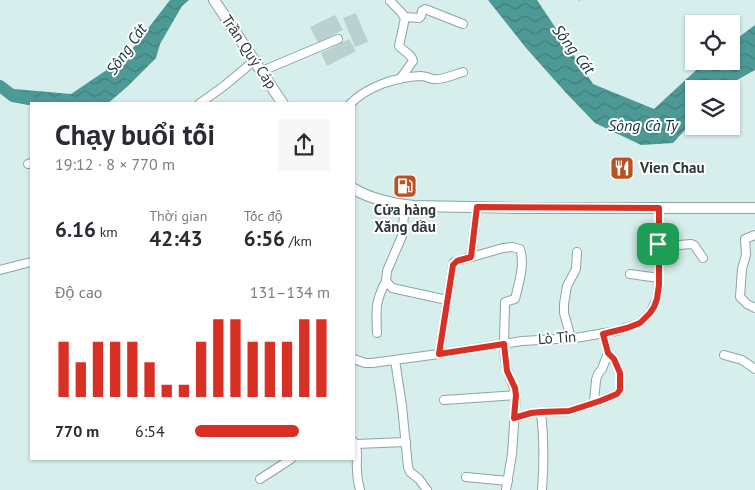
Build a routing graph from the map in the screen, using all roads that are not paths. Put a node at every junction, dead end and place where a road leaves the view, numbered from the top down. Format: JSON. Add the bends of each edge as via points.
{"nodes":[{"id":1,"x":214,"y":0,"type":"edge"},
{"id":2,"x":390,"y":1,"type":"edge"},
{"id":3,"x":405,"y":18,"type":"junction"},
{"id":4,"x":463,"y":24,"type":"dead end"},
{"id":5,"x":338,"y":39,"type":"dead end"},
{"id":6,"x":254,"y":61,"type":"junction"},
{"id":7,"x":262,"y":72,"type":"junction"},
{"id":8,"x":463,"y":72,"type":"dead end"},
{"id":9,"x":400,"y":79,"type":"junction"},
{"id":10,"x":202,"y":102,"type":"edge"},
{"id":11,"x":279,"y":102,"type":"edge"},
{"id":12,"x":352,"y":102,"type":"edge"},
{"id":13,"x":355,"y":189,"type":"edge"},
{"id":14,"x":405,"y":205,"type":"junction"},
{"id":15,"x":477,"y":207,"type":"junction"},
{"id":16,"x":659,"y":208,"type":"junction"},
{"id":17,"x":755,"y":208,"type":"edge"},
{"id":18,"x":755,"y":235,"type":"edge"},
{"id":19,"x":658,"y":246,"type":"junction"},
{"id":20,"x":577,"y":252,"type":"dead end"},
{"id":21,"x":471,"y":257,"type":"junction"},
{"id":22,"x":702,"y":258,"type":"dead end"},
{"id":23,"x":30,"y":262,"type":"edge"},
{"id":24,"x":0,"y":270,"type":"edge"},
{"id":25,"x":630,"y":274,"type":"dead end"},
{"id":26,"x":659,"y":278,"type":"junction"},
{"id":27,"x":386,"y":281,"type":"junction"},
{"id":28,"x":447,"y":300,"type":"junction"},
{"id":29,"x":755,"y":308,"type":"edge"},
{"id":30,"x":377,"y":333,"type":"dead end"},
{"id":31,"x":603,"y":334,"type":"junction"},
{"id":32,"x":571,"y":338,"type":"junction"},
{"id":33,"x":504,"y":344,"type":"junction"},
{"id":34,"x":608,"y":353,"type":"junction"},
{"id":35,"x":439,"y":354,"type":"junction"},
{"id":36,"x":724,"y":355,"type":"dead end"},
{"id":37,"x":355,"y":359,"type":"edge"},
{"id":38,"x":395,"y":360,"type":"junction"},
{"id":39,"x":755,"y":369,"type":"edge"},
{"id":40,"x":516,"y":395,"type":"junction"},
{"id":41,"x":444,"y":400,"type":"dead end"},
{"id":42,"x":594,"y":402,"type":"junction"},
{"id":43,"x":541,"y":412,"type":"junction"},
{"id":44,"x":514,"y":418,"type":"junction"},
{"id":45,"x":406,"y":442,"type":"junction"},
{"id":46,"x":355,"y":443,"type":"edge"},
{"id":47,"x":289,"y":460,"type":"edge"},
{"id":48,"x":466,"y":477,"type":"dead end"},
{"id":49,"x":260,"y":479,"type":"dead end"},
{"id":50,"x":508,"y":481,"type":"junction"},
{"id":51,"x":360,"y":490,"type":"edge"},
{"id":52,"x":427,"y":490,"type":"edge"},
{"id":53,"x":506,"y":490,"type":"edge"},
{"id":54,"x":542,"y":490,"type":"edge"}],
"edges":[{"from":1,"to":6,"type":"main road","name":"Trần Quý Cáp"},
{"from":2,"to":3,"type":"street"},
{"from":3,"to":4,"type":"street","via":[[419,18],[425,9]]},
{"from":3,"to":9,"type":"street","via":[[399,46],[413,61]]},
{"from":5,"to":7,"type":"street"},
{"from":6,"to":7,"type":"main road","name":"Trần Quý Cáp"},
{"from":6,"to":10,"type":"street"},
{"from":7,"to":11,"type":"main road","name":"Trần Quý Cáp"},
{"from":8,"to":9,"type":"street","via":[[438,79],[424,76]]},
{"from":9,"to":12,"type":"street","via":[[369,89]]},
{"from":13,"to":14,"type":"main road"},
{"from":14,"to":15,"type":"main road"},
{"from":14,"to":27,"type":"street","via":[[402,236]]},
{"from":15,"to":16,"type":"main road"},
{"from":15,"to":21,"type":"street"},
{"from":16,"to":17,"type":"main road"},
{"from":16,"to":19,"type":"street","name":"Lò Tỉn"},
{"from":18,"to":29,"type":"street","via":[[745,239],[746,255],[740,290],[740,297]]},
{"from":19,"to":22,"type":"street","via":[[691,244]]},
{"from":19,"to":26,"type":"street","name":"Lò Tỉn"},
{"from":20,"to":32,"type":"street","via":[[576,269],[564,304]]},
{"from":21,"to":28,"type":"street","via":[[453,265]]},
{"from":21,"to":33,"type":"street","via":[[503,248],[517,247],[521,250],[522,272],[516,299],[505,302]]},
{"from":23,"to":24,"type":"street"},
{"from":25,"to":26,"type":"street"},
{"from":26,"to":31,"type":"street","name":"Lò Tỉn","via":[[657,299],[646,318],[634,326]]},
{"from":27,"to":28,"type":"street","via":[[392,288]]},
{"from":27,"to":30,"type":"street","via":[[376,306]]},
{"from":28,"to":35,"type":"street"},
{"from":31,"to":32,"type":"street","name":"Lò Tỉn"},
{"from":31,"to":34,"type":"street"},
{"from":32,"to":33,"type":"street","name":"Lò Tỉn"},
{"from":33,"to":35,"type":"street","name":"Lò Tỉn"},
{"from":33,"to":40,"type":"street","via":[[507,371]]},
{"from":34,"to":42,"type":"street","via":[[596,380]]},
{"from":34,"to":42,"type":"street","via":[[617,363],[620,390],[613,396]]},
{"from":35,"to":38,"type":"street","name":"Lò Tỉn"},
{"from":36,"to":39,"type":"street"},
{"from":37,"to":38,"type":"street","name":"Lò Tỉn","via":[[365,363]]},
{"from":38,"to":45,"type":"street"},
{"from":40,"to":41,"type":"street"},
{"from":40,"to":44,"type":"street"},
{"from":42,"to":43,"type":"street","via":[[569,411]]},
{"from":43,"to":44,"type":"street"},
{"from":43,"to":54,"type":"street"},
{"from":44,"to":50,"type":"street"},
{"from":45,"to":46,"type":"street"},
{"from":45,"to":52,"type":"street","via":[[409,470]]},
{"from":46,"to":51,"type":"street"},
{"from":47,"to":49,"type":"street"},
{"from":48,"to":50,"type":"street"},
{"from":50,"to":53,"type":"street"}]}
